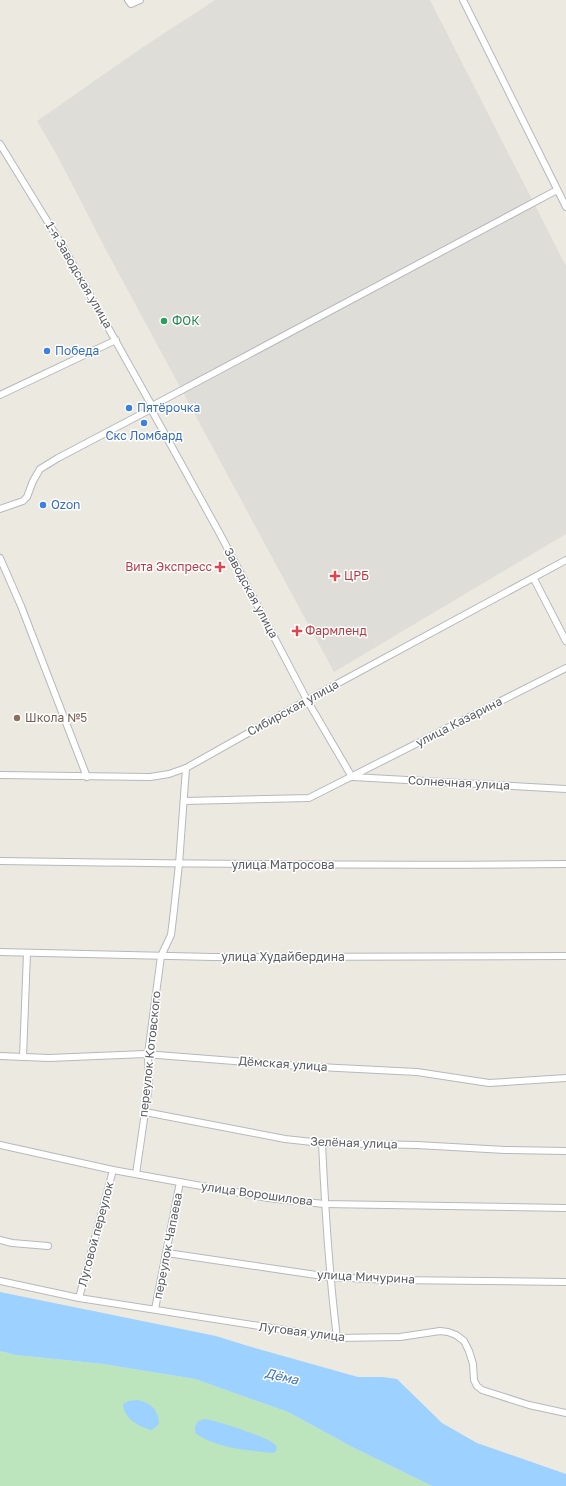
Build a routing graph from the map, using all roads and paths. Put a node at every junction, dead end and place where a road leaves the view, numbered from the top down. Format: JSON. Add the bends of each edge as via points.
{"nodes":[{"id":1,"x":128,"y":0,"type":"edge"},
{"id":2,"x":140,"y":0,"type":"edge"},
{"id":3,"x":463,"y":0,"type":"edge"},
{"id":4,"x":0,"y":144,"type":"edge"},
{"id":5,"x":557,"y":190,"type":"junction"},
{"id":6,"x":566,"y":208,"type":"edge"},
{"id":7,"x":116,"y":340,"type":"junction"},
{"id":8,"x":0,"y":395,"type":"edge"},
{"id":9,"x":152,"y":407,"type":"junction"},
{"id":10,"x":0,"y":509,"type":"edge"},
{"id":11,"x":0,"y":558,"type":"edge"},
{"id":12,"x":566,"y":560,"type":"edge"},
{"id":13,"x":534,"y":579,"type":"junction"},
{"id":14,"x":566,"y":641,"type":"edge"},
{"id":15,"x":566,"y":668,"type":"edge"},
{"id":16,"x":307,"y":700,"type":"junction"},
{"id":17,"x":186,"y":768,"type":"junction"},
{"id":18,"x":0,"y":775,"type":"edge"},
{"id":19,"x":87,"y":777,"type":"junction"},
{"id":20,"x":352,"y":777,"type":"junction"},
{"id":21,"x":566,"y":789,"type":"edge"},
{"id":22,"x":184,"y":801,"type":"junction"},
{"id":23,"x":0,"y":861,"type":"edge"},
{"id":24,"x":179,"y":864,"type":"junction"},
{"id":25,"x":566,"y":864,"type":"edge"},
{"id":26,"x":0,"y":952,"type":"edge"},
{"id":27,"x":28,"y":953,"type":"junction"},
{"id":28,"x":161,"y":956,"type":"junction"},
{"id":29,"x":566,"y":956,"type":"edge"},
{"id":30,"x":148,"y":1054,"type":"junction"},
{"id":31,"x":0,"y":1056,"type":"edge"},
{"id":32,"x":23,"y":1057,"type":"junction"},
{"id":33,"x":566,"y":1078,"type":"edge"},
{"id":34,"x":145,"y":1112,"type":"junction"},
{"id":35,"x":322,"y":1143,"type":"junction"},
{"id":36,"x":0,"y":1145,"type":"edge"},
{"id":37,"x":566,"y":1151,"type":"edge"},
{"id":38,"x":113,"y":1170,"type":"junction"},
{"id":39,"x":136,"y":1174,"type":"junction"},
{"id":40,"x":180,"y":1182,"type":"junction"},
{"id":41,"x":324,"y":1204,"type":"junction"},
{"id":42,"x":566,"y":1208,"type":"edge"},
{"id":43,"x":0,"y":1240,"type":"edge"},
{"id":44,"x":48,"y":1246,"type":"dead end"},
{"id":45,"x":167,"y":1253,"type":"junction"},
{"id":46,"x":330,"y":1277,"type":"junction"},
{"id":47,"x":0,"y":1281,"type":"edge"},
{"id":48,"x":566,"y":1282,"type":"edge"},
{"id":49,"x":79,"y":1298,"type":"junction"},
{"id":50,"x":155,"y":1309,"type":"junction"},
{"id":51,"x":337,"y":1338,"type":"junction"},
{"id":52,"x":566,"y":1413,"type":"edge"}],
"edges":[{"from":1,"to":2,"type":"street","via":[[131,4]]},
{"from":3,"to":5,"type":"street"},
{"from":4,"to":7,"type":"street","name":"1-я Заводская улица"},
{"from":5,"to":6,"type":"street"},
{"from":5,"to":9,"type":"street"},
{"from":7,"to":8,"type":"street"},
{"from":7,"to":9,"type":"street","name":"1-я Заводская улица"},
{"from":9,"to":10,"type":"street","via":[[40,469],[23,501]]},
{"from":9,"to":16,"type":"street","name":"Заводская улица"},
{"from":11,"to":19,"type":"street"},
{"from":12,"to":13,"type":"street","name":"Сибирская улица"},
{"from":13,"to":14,"type":"street"},
{"from":13,"to":16,"type":"street","name":"Сибирская улица"},
{"from":15,"to":20,"type":"street","name":"улица Казарина"},
{"from":16,"to":17,"type":"street","name":"Сибирская улица"},
{"from":16,"to":20,"type":"street","name":"Заводская улица"},
{"from":17,"to":19,"type":"street","name":"Сибирская улица","via":[[150,778]]},
{"from":17,"to":22,"type":"street","name":"переулок Котовского"},
{"from":18,"to":19,"type":"street","name":"Сибирская улица"},
{"from":20,"to":21,"type":"street","name":"Солнечная улица"},
{"from":20,"to":22,"type":"street","name":"улица Казарина","via":[[309,798]]},
{"from":22,"to":24,"type":"street","name":"переулок Котовского"},
{"from":23,"to":24,"type":"street","name":"улица Матросова"},
{"from":24,"to":25,"type":"street","name":"улица Матросова"},
{"from":24,"to":28,"type":"street","name":"переулок Котовского","via":[[171,935]]},
{"from":26,"to":27,"type":"street","name":"улица Худайбердина"},
{"from":27,"to":28,"type":"street","name":"улица Худайбердина"},
{"from":27,"to":32,"type":"street"},
{"from":28,"to":29,"type":"street","name":"улица Худайбердина"},
{"from":28,"to":30,"type":"street","name":"переулок Котовского"},
{"from":30,"to":32,"type":"street","name":"Дёмская улица"},
{"from":30,"to":33,"type":"street","name":"Дёмская улица","via":[[417,1072],[489,1082]]},
{"from":30,"to":34,"type":"street","name":"переулок Котовского","via":[[149,1085]]},
{"from":31,"to":32,"type":"street","name":"Дёмская улица"},
{"from":34,"to":35,"type":"street","name":"Зелёная улица","via":[[285,1140]]},
{"from":34,"to":39,"type":"street","name":"переулок Котовского"},
{"from":35,"to":37,"type":"street","name":"Зелёная улица"},
{"from":35,"to":41,"type":"street"},
{"from":36,"to":38,"type":"street","name":"улица Ворошилова"},
{"from":38,"to":39,"type":"street","name":"улица Ворошилова"},
{"from":38,"to":49,"type":"street","name":"Луговой переулок"},
{"from":39,"to":40,"type":"street","name":"улица Ворошилова"},
{"from":40,"to":41,"type":"street","name":"улица Ворошилова","via":[[268,1198]]},
{"from":40,"to":45,"type":"street","name":"переулок Чапаева"},
{"from":41,"to":42,"type":"street","name":"улица Ворошилова"},
{"from":41,"to":46,"type":"street"},
{"from":43,"to":44,"type":"street"},
{"from":45,"to":46,"type":"street","name":"улица Мичурина"},
{"from":45,"to":50,"type":"street","name":"переулок Чапаева"},
{"from":46,"to":48,"type":"street","name":"улица Мичурина"},
{"from":46,"to":51,"type":"street"},
{"from":47,"to":49,"type":"street","name":"Луговая улица"},
{"from":49,"to":50,"type":"street","name":"Луговая улица"},
{"from":50,"to":51,"type":"street","name":"Луговая улица"},
{"from":51,"to":52,"type":"street","name":"Луговая улица","via":[[400,1337],[440,1331],[456,1334],[464,1341],[469,1351],[474,1380],[482,1390],[529,1405]]}]}
